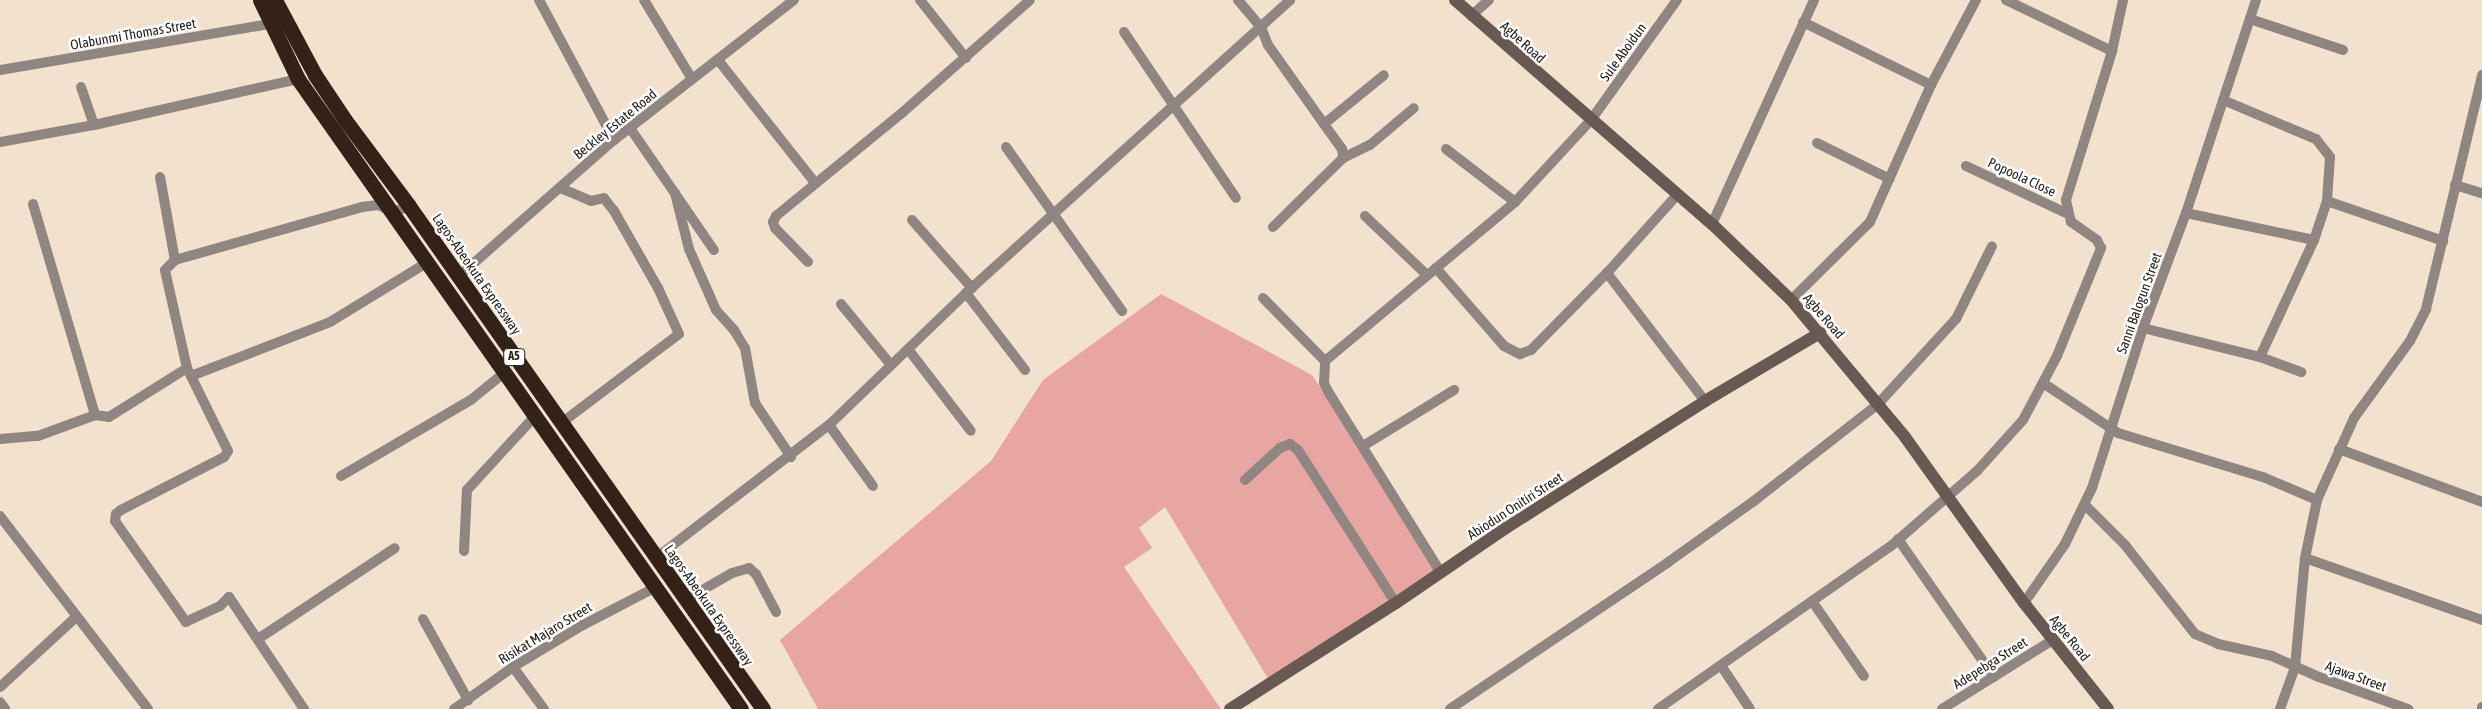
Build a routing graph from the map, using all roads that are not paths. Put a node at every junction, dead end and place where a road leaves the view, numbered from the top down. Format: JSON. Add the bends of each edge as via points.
{"nodes":[{"id":1,"x":260,"y":0,"type":"edge"},
{"id":2,"x":276,"y":0,"type":"edge"},
{"id":3,"x":539,"y":0,"type":"edge"},
{"id":4,"x":644,"y":0,"type":"edge"},
{"id":5,"x":794,"y":0,"type":"edge"},
{"id":6,"x":920,"y":0,"type":"edge"},
{"id":7,"x":1030,"y":0,"type":"edge"},
{"id":8,"x":1238,"y":0,"type":"edge"},
{"id":9,"x":1290,"y":0,"type":"edge"},
{"id":10,"x":1455,"y":0,"type":"edge"},
{"id":11,"x":1489,"y":0,"type":"edge"},
{"id":12,"x":1677,"y":0,"type":"edge"},
{"id":13,"x":1814,"y":0,"type":"edge"},
{"id":14,"x":1976,"y":0,"type":"edge"},
{"id":15,"x":2006,"y":0,"type":"edge"},
{"id":16,"x":2123,"y":0,"type":"edge"},
{"id":17,"x":2256,"y":0,"type":"edge"},
{"id":18,"x":1471,"y":16,"type":"junction"},
{"id":19,"x":2250,"y":19,"type":"junction"},
{"id":20,"x":1803,"y":22,"type":"junction"},
{"id":21,"x":270,"y":24,"type":"junction"},
{"id":22,"x":1261,"y":27,"type":"junction"},
{"id":23,"x":1124,"y":32,"type":"dead end"},
{"id":24,"x":2343,"y":50,"type":"dead end"},
{"id":25,"x":2112,"y":51,"type":"junction"},
{"id":26,"x":966,"y":58,"type":"junction"},
{"id":27,"x":718,"y":60,"type":"junction"},
{"id":28,"x":0,"y":70,"type":"edge"},
{"id":29,"x":2482,"y":74,"type":"edge"},
{"id":30,"x":1384,"y":75,"type":"dead end"},
{"id":31,"x":298,"y":79,"type":"junction"},
{"id":32,"x":692,"y":79,"type":"junction"},
{"id":33,"x":1931,"y":85,"type":"junction"},
{"id":34,"x":81,"y":87,"type":"dead end"},
{"id":35,"x":2222,"y":100,"type":"junction"},
{"id":36,"x":1174,"y":107,"type":"junction"},
{"id":37,"x":1414,"y":108,"type":"dead end"},
{"id":38,"x":1591,"y":120,"type":"junction"},
{"id":39,"x":1324,"y":124,"type":"junction"},
{"id":40,"x":94,"y":125,"type":"junction"},
{"id":41,"x":630,"y":128,"type":"junction"},
{"id":42,"x":614,"y":140,"type":"junction"},
{"id":43,"x":0,"y":142,"type":"edge"},
{"id":44,"x":1817,"y":143,"type":"dead end"},
{"id":45,"x":1006,"y":147,"type":"dead end"},
{"id":46,"x":1446,"y":149,"type":"dead end"},
{"id":47,"x":1343,"y":158,"type":"junction"},
{"id":48,"x":1966,"y":166,"type":"dead end"},
{"id":49,"x":160,"y":177,"type":"dead end"},
{"id":50,"x":1890,"y":179,"type":"junction"},
{"id":51,"x":815,"y":182,"type":"junction"},
{"id":52,"x":2455,"y":185,"type":"junction"},
{"id":53,"x":560,"y":188,"type":"junction"},
{"id":54,"x":675,"y":193,"type":"junction"},
{"id":55,"x":1678,"y":194,"type":"junction"},
{"id":56,"x":2482,"y":194,"type":"edge"},
{"id":57,"x":1236,"y":198,"type":"dead end"},
{"id":58,"x":2328,"y":201,"type":"junction"},
{"id":59,"x":1515,"y":202,"type":"junction"},
{"id":60,"x":33,"y":204,"type":"dead end"},
{"id":61,"x":409,"y":206,"type":"junction"},
{"id":62,"x":394,"y":212,"type":"junction"},
{"id":63,"x":2066,"y":213,"type":"junction"},
{"id":64,"x":2186,"y":213,"type":"junction"},
{"id":65,"x":1052,"y":216,"type":"junction"},
{"id":66,"x":1365,"y":216,"type":"dead end"},
{"id":67,"x":912,"y":220,"type":"dead end"},
{"id":68,"x":1712,"y":224,"type":"junction"},
{"id":69,"x":1273,"y":227,"type":"dead end"},
{"id":70,"x":2314,"y":240,"type":"junction"},
{"id":71,"x":2443,"y":241,"type":"junction"},
{"id":72,"x":1992,"y":246,"type":"dead end"},
{"id":73,"x":714,"y":250,"type":"dead end"},
{"id":74,"x":175,"y":260,"type":"junction"},
{"id":75,"x":428,"y":262,"type":"junction"},
{"id":76,"x":808,"y":262,"type":"dead end"},
{"id":77,"x":1436,"y":268,"type":"junction"},
{"id":78,"x":1607,"y":273,"type":"junction"},
{"id":79,"x":1427,"y":274,"type":"junction"},
{"id":80,"x":459,"y":276,"type":"junction"},
{"id":81,"x":969,"y":290,"type":"junction"},
{"id":82,"x":1264,"y":298,"type":"dead end"},
{"id":83,"x":1791,"y":300,"type":"junction"},
{"id":84,"x":841,"y":304,"type":"dead end"},
{"id":85,"x":1122,"y":311,"type":"dead end"},
{"id":86,"x":2143,"y":328,"type":"junction"},
{"id":87,"x":1820,"y":332,"type":"junction"},
{"id":88,"x":908,"y":349,"type":"junction"},
{"id":89,"x":2260,"y":357,"type":"junction"},
{"id":90,"x":1325,"y":361,"type":"junction"},
{"id":91,"x":891,"y":365,"type":"junction"},
{"id":92,"x":1025,"y":370,"type":"dead end"},
{"id":93,"x":189,"y":372,"type":"junction"},
{"id":94,"x":505,"y":372,"type":"junction"},
{"id":95,"x":2301,"y":372,"type":"dead end"},
{"id":96,"x":2043,"y":383,"type":"junction"},
{"id":97,"x":1454,"y":390,"type":"dead end"},
{"id":98,"x":1705,"y":401,"type":"junction"},
{"id":99,"x":1878,"y":404,"type":"junction"},
{"id":100,"x":95,"y":415,"type":"junction"},
{"id":101,"x":535,"y":416,"type":"junction"},
{"id":102,"x":560,"y":424,"type":"junction"},
{"id":103,"x":828,"y":425,"type":"junction"},
{"id":104,"x":2109,"y":429,"type":"junction"},
{"id":105,"x":971,"y":431,"type":"dead end"},
{"id":106,"x":0,"y":439,"type":"edge"},
{"id":107,"x":1363,"y":446,"type":"junction"},
{"id":108,"x":2339,"y":450,"type":"junction"},
{"id":109,"x":791,"y":456,"type":"junction"},
{"id":110,"x":341,"y":476,"type":"dead end"},
{"id":111,"x":1245,"y":480,"type":"dead end"},
{"id":112,"x":873,"y":486,"type":"dead end"},
{"id":113,"x":1946,"y":498,"type":"junction"},
{"id":114,"x":2317,"y":500,"type":"junction"},
{"id":115,"x":2482,"y":502,"type":"edge"},
{"id":116,"x":2085,"y":505,"type":"junction"},
{"id":117,"x":0,"y":516,"type":"edge"},
{"id":118,"x":1898,"y":539,"type":"junction"},
{"id":119,"x":396,"y":548,"type":"dead end"},
{"id":120,"x":464,"y":551,"type":"dead end"},
{"id":121,"x":656,"y":558,"type":"junction"},
{"id":122,"x":2305,"y":558,"type":"junction"},
{"id":123,"x":1441,"y":573,"type":"junction"},
{"id":124,"x":654,"y":588,"type":"junction"},
{"id":125,"x":685,"y":600,"type":"junction"},
{"id":126,"x":1812,"y":601,"type":"junction"},
{"id":127,"x":2024,"y":603,"type":"junction"},
{"id":128,"x":1396,"y":604,"type":"junction"},
{"id":129,"x":776,"y":612,"type":"dead end"},
{"id":130,"x":76,"y":617,"type":"junction"},
{"id":131,"x":423,"y":619,"type":"dead end"},
{"id":132,"x":2482,"y":620,"type":"edge"},
{"id":133,"x":258,"y":639,"type":"junction"},
{"id":134,"x":2052,"y":640,"type":"junction"},
{"id":135,"x":513,"y":667,"type":"junction"},
{"id":136,"x":1722,"y":667,"type":"junction"},
{"id":137,"x":2295,"y":667,"type":"junction"},
{"id":138,"x":1864,"y":676,"type":"dead end"},
{"id":139,"x":1994,"y":677,"type":"junction"},
{"id":140,"x":0,"y":688,"type":"edge"},
{"id":141,"x":468,"y":700,"type":"junction"},
{"id":142,"x":0,"y":702,"type":"edge"},
{"id":143,"x":1955,"y":706,"type":"edge"},
{"id":144,"x":2104,"y":708,"type":"edge"},
{"id":145,"x":5,"y":709,"type":"edge"},
{"id":146,"x":148,"y":709,"type":"edge"},
{"id":147,"x":304,"y":709,"type":"edge"},
{"id":148,"x":454,"y":709,"type":"edge"},
{"id":149,"x":544,"y":709,"type":"edge"},
{"id":150,"x":741,"y":709,"type":"edge"},
{"id":151,"x":763,"y":709,"type":"edge"},
{"id":152,"x":1230,"y":709,"type":"edge"},
{"id":153,"x":1450,"y":709,"type":"edge"},
{"id":154,"x":1658,"y":709,"type":"edge"},
{"id":155,"x":1750,"y":709,"type":"edge"},
{"id":156,"x":1942,"y":709,"type":"edge"},
{"id":157,"x":2280,"y":709,"type":"edge"},
{"id":158,"x":2408,"y":709,"type":"edge"}],
"edges":[{"from":1,"to":21,"type":"highway","number":"A5"},
{"from":2,"to":61,"type":"highway","name":"Lagos-Abeokuta Expressway","number":"A5","via":[[315,75]]},
{"from":3,"to":42,"type":"street"},
{"from":4,"to":32,"type":"street"},
{"from":5,"to":27,"type":"street","name":"Beckley Estate Road"},
{"from":6,"to":26,"type":"street"},
{"from":7,"to":26,"type":"street"},
{"from":8,"to":22,"type":"street"},
{"from":9,"to":22,"type":"street"},
{"from":10,"to":18,"type":"street","name":"Agbe Road"},
{"from":11,"to":18,"type":"street"},
{"from":12,"to":38,"type":"street","name":"Sule Aboidun"},
{"from":13,"to":20,"type":"street"},
{"from":14,"to":33,"type":"street"},
{"from":15,"to":25,"type":"street"},
{"from":16,"to":25,"type":"street"},
{"from":17,"to":19,"type":"street","name":"Sanni Balogun Street"},
{"from":18,"to":38,"type":"street","name":"Agbe Road"},
{"from":19,"to":24,"type":"street"},
{"from":19,"to":35,"type":"street","name":"Sanni Balogun Street"},
{"from":20,"to":33,"type":"street"},
{"from":20,"to":68,"type":"street"},
{"from":21,"to":28,"type":"street","name":"Olabunmi Thomas Street"},
{"from":21,"to":31,"type":"highway","number":"A5"},
{"from":22,"to":36,"type":"street"},
{"from":22,"to":39,"type":"street","via":[[1268,45]]},
{"from":23,"to":36,"type":"street"},
{"from":25,"to":63,"type":"street","via":[[2066,200]]},
{"from":26,"to":51,"type":"street"},
{"from":27,"to":32,"type":"street","name":"Beckley Estate Road"},
{"from":27,"to":51,"type":"street"},
{"from":29,"to":52,"type":"street"},
{"from":30,"to":39,"type":"street"},
{"from":31,"to":40,"type":"street"},
{"from":31,"to":62,"type":"highway","number":"A5"},
{"from":32,"to":41,"type":"street","name":"Beckley Estate Road"},
{"from":33,"to":50,"type":"street"},
{"from":34,"to":40,"type":"street"},
{"from":35,"to":58,"type":"street","via":[[2316,138],[2330,157]]},
{"from":35,"to":64,"type":"street","name":"Sanni Balogun Street"},
{"from":36,"to":57,"type":"street"},
{"from":36,"to":65,"type":"street"},
{"from":37,"to":47,"type":"street","via":[[1370,145]]},
{"from":38,"to":55,"type":"street","name":"Agbe Road"},
{"from":38,"to":59,"type":"street","name":"Sule Aboidun"},
{"from":39,"to":47,"type":"street","via":[[1342,149]]},
{"from":40,"to":43,"type":"street"},
{"from":41,"to":42,"type":"street","name":"Beckley Estate Road"},
{"from":41,"to":54,"type":"street"},
{"from":42,"to":53,"type":"street","name":"Beckley Estate Road"},
{"from":44,"to":50,"type":"street"},
{"from":45,"to":65,"type":"street"},
{"from":46,"to":59,"type":"street"},
{"from":47,"to":69,"type":"street"},
{"from":48,"to":63,"type":"street","name":"Popoola Close"},
{"from":49,"to":74,"type":"street"},
{"from":50,"to":83,"type":"street","via":[[1864,230]]},
{"from":51,"to":76,"type":"street","via":[[772,222]]},
{"from":52,"to":56,"type":"street"},
{"from":52,"to":71,"type":"street"},
{"from":53,"to":80,"type":"street","name":"Beckley Estate Road"},
{"from":53,"to":102,"type":"street","via":[[591,201],[604,198],[614,210],[658,288],[679,334]]},
{"from":54,"to":73,"type":"street"},
{"from":54,"to":109,"type":"street","via":[[689,249],[716,310],[745,348],[755,403]]},
{"from":55,"to":68,"type":"street","name":"Agbe Road"},
{"from":55,"to":78,"type":"street"},
{"from":58,"to":70,"type":"street"},
{"from":58,"to":71,"type":"street"},
{"from":59,"to":77,"type":"street","name":"Sule Aboidun"},
{"from":60,"to":100,"type":"street"},
{"from":61,"to":62,"type":"street"},
{"from":61,"to":80,"type":"highway","name":"Lagos-Abeokuta Expressway","number":"A5"},
{"from":62,"to":74,"type":"street","via":[[378,205],[362,207]]},
{"from":62,"to":75,"type":"highway","number":"A5"},
{"from":63,"to":96,"type":"street","via":[[2071,222],[2097,240],[2102,248]]},
{"from":64,"to":70,"type":"street"},
{"from":64,"to":86,"type":"street","name":"Sanni Balogun Street"},
{"from":65,"to":81,"type":"street"},
{"from":65,"to":85,"type":"street"},
{"from":66,"to":79,"type":"street"},
{"from":67,"to":81,"type":"street"},
{"from":68,"to":83,"type":"street","name":"Agbe Road"},
{"from":70,"to":89,"type":"street"},
{"from":71,"to":108,"type":"street","via":[[2426,309],[2410,341],[2354,418]]},
{"from":72,"to":99,"type":"street","via":[[1956,318]]},
{"from":74,"to":93,"type":"street","via":[[165,270]]},
{"from":75,"to":93,"type":"street","via":[[330,322]]},
{"from":75,"to":94,"type":"highway","number":"A5"},
{"from":77,"to":78,"type":"street","via":[[1504,346],[1520,354],[1531,350]]},
{"from":77,"to":79,"type":"street","name":"Sule Aboidun"},
{"from":78,"to":98,"type":"street"},
{"from":79,"to":90,"type":"street","name":"Sule Aboidun"},
{"from":80,"to":102,"type":"highway","name":"Lagos-Abeokuta Expressway","number":"A5"},
{"from":81,"to":88,"type":"street"},
{"from":81,"to":92,"type":"street"},
{"from":82,"to":90,"type":"street"},
{"from":83,"to":87,"type":"street","name":"Agbe Road"},
{"from":84,"to":91,"type":"street"},
{"from":86,"to":89,"type":"street"},
{"from":86,"to":104,"type":"street","name":"Sanni Balogun Street"},
{"from":87,"to":98,"type":"street","name":"Abiodun Onitiri Street"},
{"from":87,"to":99,"type":"street","name":"Agbe Road"},
{"from":88,"to":91,"type":"street"},
{"from":88,"to":105,"type":"street"},
{"from":89,"to":95,"type":"street"},
{"from":90,"to":107,"type":"street","via":[[1324,383]]},
{"from":91,"to":103,"type":"street"},
{"from":93,"to":100,"type":"street","via":[[109,417]]},
{"from":93,"to":133,"type":"street","via":[[228,451],[224,457],[121,510],[115,521],[186,622],[220,606],[229,597]]},
{"from":94,"to":101,"type":"highway","number":"A5"},
{"from":94,"to":110,"type":"street","via":[[450,413]]},
{"from":96,"to":104,"type":"street"},
{"from":96,"to":113,"type":"street","via":[[2023,420],[1977,471]]},
{"from":97,"to":107,"type":"street"},
{"from":98,"to":123,"type":"street","name":"Abiodun Onitiri Street"},
{"from":99,"to":113,"type":"street","name":"Agbe Road"},
{"from":99,"to":153,"type":"street","via":[[1668,563]]},
{"from":100,"to":106,"type":"street","via":[[38,436]]},
{"from":101,"to":120,"type":"street","via":[[467,490]]},
{"from":101,"to":124,"type":"highway","number":"A5"},
{"from":102,"to":121,"type":"highway","name":"Lagos-Abeokuta Expressway","number":"A5"},
{"from":103,"to":109,"type":"street"},
{"from":103,"to":112,"type":"street"},
{"from":104,"to":114,"type":"street","via":[[2263,477]]},
{"from":104,"to":116,"type":"street","name":"Sanni Balogun Street"},
{"from":107,"to":123,"type":"street"},
{"from":108,"to":114,"type":"street"},
{"from":108,"to":115,"type":"street"},
{"from":109,"to":121,"type":"street"},
{"from":111,"to":128,"type":"street","via":[[1280,448],[1290,444],[1298,450]]},
{"from":113,"to":118,"type":"street"},
{"from":113,"to":127,"type":"street","name":"Agbe Road"},
{"from":114,"to":122,"type":"street"},
{"from":116,"to":127,"type":"street","name":"Sanni Balogun Street","via":[[2065,544]]},
{"from":116,"to":137,"type":"street","name":"Ajawa Street","via":[[2124,545],[2195,634],[2218,644],[2272,656]]},
{"from":117,"to":130,"type":"street"},
{"from":118,"to":126,"type":"street","via":[[1857,572]]},
{"from":118,"to":139,"type":"street"},
{"from":119,"to":133,"type":"street"},
{"from":121,"to":125,"type":"highway","name":"Lagos-Abeokuta Expressway","number":"A5"},
{"from":122,"to":132,"type":"street"},
{"from":122,"to":137,"type":"street"},
{"from":123,"to":128,"type":"street","name":"Abiodun Onitiri Street"},
{"from":124,"to":135,"type":"street","name":"Risikat Majaro Street"},
{"from":124,"to":150,"type":"highway","number":"A5"},
{"from":125,"to":129,"type":"street","via":[[737,571],[749,568],[756,574]]},
{"from":125,"to":151,"type":"highway","name":"Lagos-Abeokuta Expressway","number":"A5"},
{"from":126,"to":136,"type":"street"},
{"from":126,"to":138,"type":"street"},
{"from":127,"to":134,"type":"street","name":"Agbe Road"},
{"from":128,"to":152,"type":"street","name":"Abiodun Onitiri Street"},
{"from":130,"to":140,"type":"street"},
{"from":130,"to":146,"type":"street"},
{"from":131,"to":141,"type":"street"},
{"from":133,"to":147,"type":"street"},
{"from":134,"to":139,"type":"street","name":"Adepebga Street"},
{"from":134,"to":144,"type":"street","name":"Agbe Road"},
{"from":135,"to":141,"type":"street","name":"Risikat Majaro Street"},
{"from":135,"to":149,"type":"street"},
{"from":136,"to":154,"type":"street"},
{"from":136,"to":155,"type":"street"},
{"from":137,"to":157,"type":"street"},
{"from":137,"to":158,"type":"street","name":"Ajawa Street"},
{"from":139,"to":143,"type":"street","name":"Adepebga Street"},
{"from":141,"to":148,"type":"street","name":"Risikat Majaro Street"},
{"from":142,"to":145,"type":"street"},
{"from":143,"to":156,"type":"street","name":"Adepebga Street"}]}
